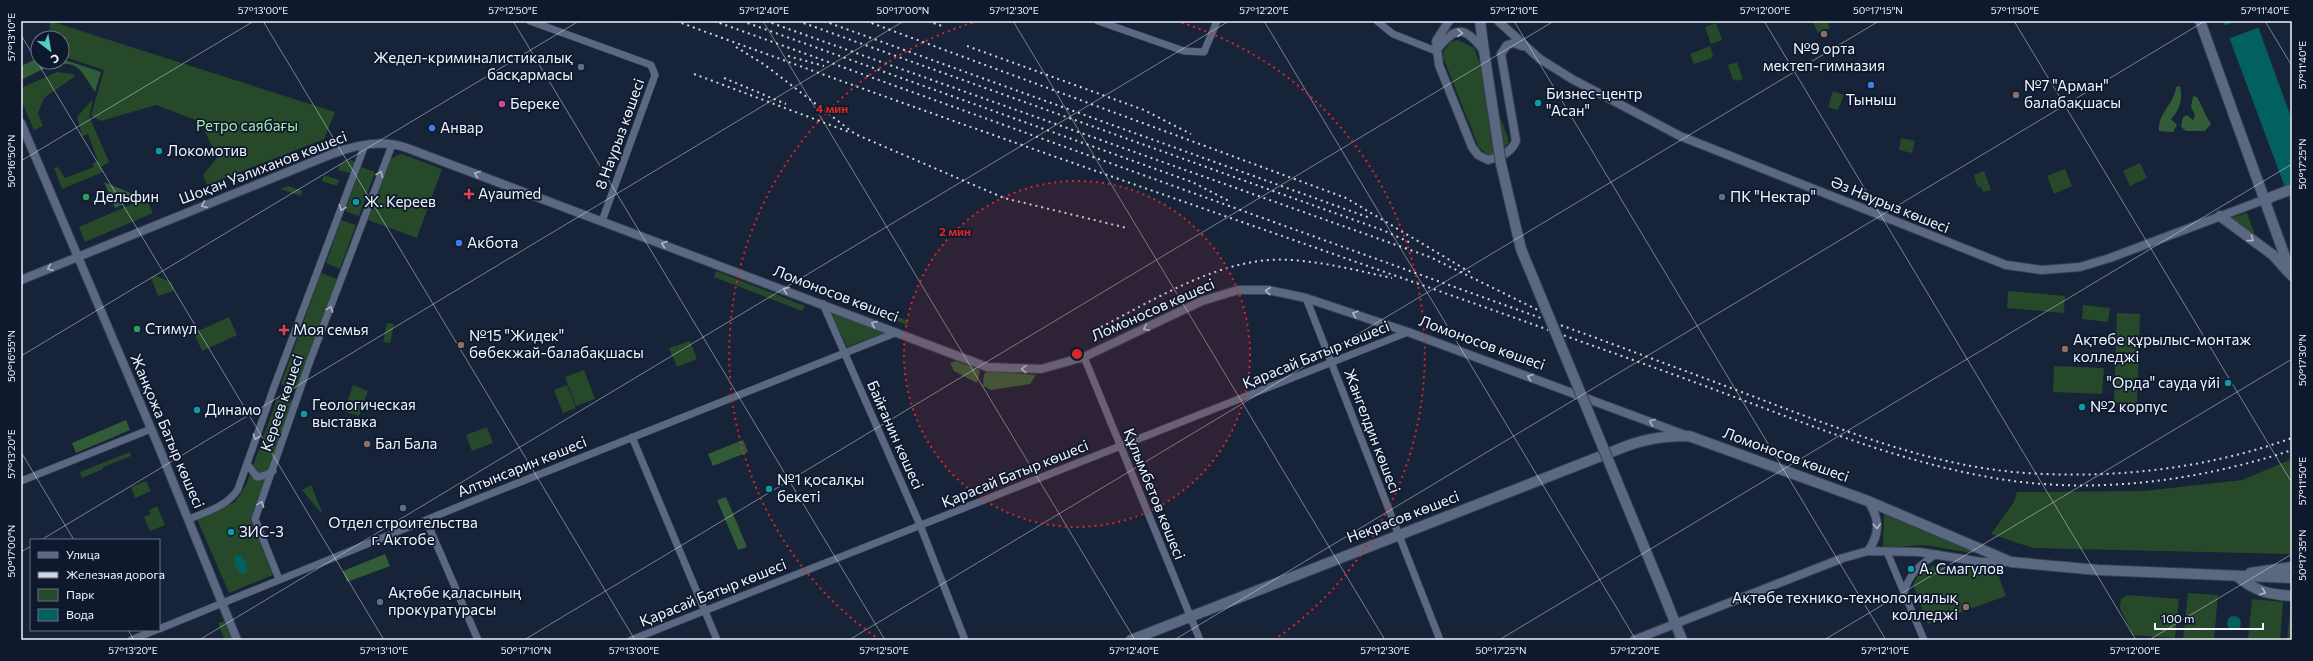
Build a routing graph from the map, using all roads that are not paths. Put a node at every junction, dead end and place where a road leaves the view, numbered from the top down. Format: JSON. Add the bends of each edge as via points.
{"nodes":[{"id":1,"x":530,"y":21,"type":"edge"},
{"id":2,"x":1098,"y":21,"type":"edge"},
{"id":3,"x":1217,"y":21,"type":"edge"},
{"id":4,"x":1377,"y":21,"type":"edge"},
{"id":5,"x":1448,"y":21,"type":"edge"},
{"id":6,"x":1480,"y":21,"type":"edge"},
{"id":7,"x":1498,"y":21,"type":"edge"},
{"id":8,"x":2200,"y":21,"type":"edge"},
{"id":9,"x":1523,"y":46,"type":"junction"},
{"id":10,"x":1436,"y":51,"type":"junction"},
{"id":11,"x":1484,"y":51,"type":"junction"},
{"id":12,"x":21,"y":123,"type":"edge"},
{"id":13,"x":365,"y":145,"type":"junction"},
{"id":14,"x":392,"y":145,"type":"junction"},
{"id":15,"x":407,"y":148,"type":"joint"},
{"id":16,"x":2287,"y":191,"type":"edge"},
{"id":17,"x":2266,"y":199,"type":"junction"},
{"id":18,"x":2220,"y":216,"type":"junction"},
{"id":19,"x":602,"y":221,"type":"junction"},
{"id":20,"x":78,"y":256,"type":"junction"},
{"id":21,"x":2292,"y":276,"type":"edge"},
{"id":22,"x":21,"y":280,"type":"edge"},
{"id":23,"x":1306,"y":298,"type":"junction"},
{"id":24,"x":823,"y":304,"type":"junction"},
{"id":25,"x":1408,"y":332,"type":"junction"},
{"id":26,"x":895,"y":333,"type":"junction"},
{"id":27,"x":844,"y":353,"type":"junction"},
{"id":28,"x":1084,"y":357,"type":"junction"},
{"id":29,"x":1332,"y":363,"type":"junction"},
{"id":30,"x":151,"y":429,"type":"junction"},
{"id":31,"x":1689,"y":436,"type":"junction"},
{"id":32,"x":632,"y":437,"type":"junction"},
{"id":33,"x":1120,"y":446,"type":"junction"},
{"id":34,"x":247,"y":464,"type":"junction"},
{"id":35,"x":273,"y":470,"type":"junction"},
{"id":36,"x":21,"y":481,"type":"edge"},
{"id":37,"x":1868,"y":501,"type":"junction"},
{"id":38,"x":189,"y":519,"type":"junction"},
{"id":39,"x":426,"y":520,"type":"junction"},
{"id":40,"x":920,"y":525,"type":"junction"},
{"id":41,"x":1398,"y":535,"type":"junction"},
{"id":42,"x":1868,"y":551,"type":"junction"},
{"id":43,"x":1887,"y":552,"type":"junction"},
{"id":44,"x":1937,"y":554,"type":"junction"},
{"id":45,"x":2011,"y":562,"type":"junction"},
{"id":46,"x":2292,"y":567,"type":"edge"},
{"id":47,"x":2238,"y":577,"type":"junction"},
{"id":48,"x":2292,"y":578,"type":"edge"},
{"id":49,"x":279,"y":579,"type":"junction"},
{"id":50,"x":1904,"y":592,"type":"junction"},
{"id":51,"x":2292,"y":596,"type":"edge"},
{"id":52,"x":222,"y":603,"type":"junction"},
{"id":53,"x":704,"y":610,"type":"junction"},
{"id":54,"x":1190,"y":617,"type":"junction"},
{"id":55,"x":1675,"y":623,"type":"junction"},
{"id":56,"x":160,"y":629,"type":"edge"},
{"id":57,"x":154,"y":631,"type":"edge"},
{"id":58,"x":132,"y":640,"type":"edge"},
{"id":59,"x":237,"y":640,"type":"edge"},
{"id":60,"x":478,"y":640,"type":"edge"},
{"id":61,"x":631,"y":640,"type":"edge"},
{"id":62,"x":717,"y":640,"type":"edge"},
{"id":63,"x":965,"y":640,"type":"edge"},
{"id":64,"x":1130,"y":640,"type":"edge"},
{"id":65,"x":1200,"y":640,"type":"edge"},
{"id":66,"x":1440,"y":640,"type":"edge"},
{"id":67,"x":1634,"y":640,"type":"edge"},
{"id":68,"x":1682,"y":640,"type":"edge"},
{"id":69,"x":1924,"y":640,"type":"edge"}],
"edges":[{"from":1,"to":19,"type":"street","name":"8 Наурыз көшесі","via":[[651,66],[654,70],[655,76]]},
{"from":2,"to":3,"type":"street","via":[[1184,51],[1204,52]]},
{"from":4,"to":10,"type":"street","via":[[1393,34]]},
{"from":5,"to":10,"type":"street","via":[[1436,40]]},
{"from":6,"to":11,"type":"main road"},
{"from":7,"to":9,"type":"street","name":"Әз Наурыз көшесі"},
{"from":8,"to":17,"type":"main road"},
{"from":9,"to":10,"type":"street","via":[[1514,43],[1506,45],[1501,54],[1516,141],[1512,150],[1488,160],[1478,155],[1472,147],[1439,65]]},
{"from":9,"to":18,"type":"street","name":"Әз Наурыз көшесі","via":[[1572,79],[1680,136],[2006,265],[2042,270],[2080,267]]},
{"from":10,"to":11,"type":"street","one_way":true,"via":[[1448,35],[1461,32],[1471,37]]},
{"from":11,"to":55,"type":"main road","bridge":true,"via":[[1501,164],[1521,249]]},
{"from":12,"to":20,"type":"street","name":"Жанқожа Батыр көшесі"},
{"from":13,"to":14,"type":"street","name":"Шоқан Уәлиханов көшесі"},
{"from":13,"to":20,"type":"street","name":"Шоқан Уәлиханов көшесі","one_way":true,"via":[[332,154]]},
{"from":13,"to":34,"type":"street","name":"Кереев көшесі","one_way":true},
{"from":14,"to":15,"type":"street","name":"Шоқан Уәлиханов көшесі"},
{"from":35,"to":14,"type":"street","name":"Кереев көшесі","one_way":true,"via":[[310,361]]},
{"from":19,"to":15,"type":"street","name":"Ломоносов көшесі","one_way":true},
{"from":16,"to":17,"type":"main road"},
{"from":17,"to":18,"type":"street","name":"Әз Наурыз көшесі"},
{"from":17,"to":21,"type":"main road"},
{"from":18,"to":21,"type":"main road","one_way":true,"via":[[2273,255]]},
{"from":24,"to":19,"type":"street","name":"Ломоносов көшесі","one_way":true},
{"from":20,"to":22,"type":"street","name":"Шоқан Уәлиханов көшесі","one_way":true},
{"from":20,"to":30,"type":"street","name":"Жанқожа Батыр көшесі"},
{"from":25,"to":23,"type":"street","name":"Ломоносов көшесі","one_way":true},
{"from":23,"to":28,"type":"street","name":"Ломоносов көшесі","one_way":true,"via":[[1268,290],[1238,290],[1202,301]]},
{"from":23,"to":29,"type":"street","name":"Жангелдин көшесі"},
{"from":26,"to":24,"type":"street","name":"Ломоносов көшесі","one_way":true},
{"from":24,"to":27,"type":"street","name":"Байғанин көшесі"},
{"from":25,"to":29,"type":"street","name":"Қарасай Батыр көшесі"},
{"from":31,"to":25,"type":"street","name":"Ломоносов көшесі","one_way":true},
{"from":26,"to":27,"type":"street","name":"Алтынсарин көшесі"},
{"from":28,"to":26,"type":"street","name":"Ломоносов көшесі","one_way":true,"via":[[1041,370],[987,367]]},
{"from":27,"to":32,"type":"street","name":"Алтынсарин көшесі"},
{"from":27,"to":40,"type":"street","name":"Байғанин көшесі"},
{"from":28,"to":33,"type":"street","name":"Құлымбетов көшесі"},
{"from":29,"to":33,"type":"street","name":"Қарасай Батыр көшесі"},
{"from":29,"to":41,"type":"street","name":"Жангелдин көшесі"},
{"from":30,"to":36,"type":"street"},
{"from":30,"to":38,"type":"street","name":"Жанқожа Батыр көшесі"},
{"from":31,"to":37,"type":"main road","name":"Ломоносов көшесі"},
{"from":31,"to":41,"type":"main road","name":"Некрасов көшесі","via":[[1660,436],[1641,440]]},
{"from":32,"to":39,"type":"street","name":"Алтынсарин көшесі"},
{"from":32,"to":53,"type":"street"},
{"from":33,"to":40,"type":"street","name":"Қарасай Батыр көшесі"},
{"from":33,"to":54,"type":"street","name":"Құлымбетов көшесі"},
{"from":34,"to":35,"type":"street","via":[[257,477]]},
{"from":34,"to":38,"type":"street","name":"Кереев көшесі","via":[[234,496],[221,505]]},
{"from":49,"to":35,"type":"street","name":"Кереев көшесі","one_way":true,"via":[[255,522]]},
{"from":37,"to":42,"type":"street","one_way":true,"via":[[1875,514],[1878,531]]},
{"from":37,"to":45,"type":"main road","name":"Ломоносов көшесі"},
{"from":38,"to":52,"type":"street","name":"Жанқожа Батыр көшесі"},
{"from":39,"to":49,"type":"street","name":"Алтынсарин көшесі"},
{"from":39,"to":60,"type":"street"},
{"from":40,"to":53,"type":"street","name":"Қарасай Батыр көшесі"},
{"from":40,"to":63,"type":"street","name":"Байғанин көшесі"},
{"from":41,"to":54,"type":"main road","name":"Некрасов көшесі"},
{"from":41,"to":66,"type":"street","name":"Жангелдин көшесі"},
{"from":42,"to":43,"type":"street"},
{"from":42,"to":55,"type":"street","via":[[1843,558]]},
{"from":43,"to":44,"type":"street"},
{"from":43,"to":50,"type":"street"},
{"from":44,"to":45,"type":"street","via":[[1982,562]]},
{"from":44,"to":50,"type":"street","via":[[1918,566]]},
{"from":45,"to":47,"type":"main road","name":"Ломоносов көшесі","via":[[2056,567]]},
{"from":46,"to":47,"type":"main road","via":[[2252,572]]},
{"from":47,"to":48,"type":"main road","name":"Ломоносов көшесі"},
{"from":47,"to":51,"type":"main road","one_way":true,"via":[[2259,591]]},
{"from":49,"to":52,"type":"street","name":"Алтынсарин көшесі"},
{"from":50,"to":69,"type":"street"},
{"from":52,"to":56,"type":"street","name":"Алтынсарин көшесі"},
{"from":52,"to":59,"type":"street","name":"Жанқожа Батыр көшесі"},
{"from":53,"to":61,"type":"street","name":"Қарасай Батыр көшесі"},
{"from":53,"to":62,"type":"street"},
{"from":54,"to":64,"type":"main road","name":"Некрасов көшесі"},
{"from":54,"to":65,"type":"street","name":"Құлымбетов көшесі"},
{"from":55,"to":67,"type":"street"},
{"from":55,"to":68,"type":"main road"},
{"from":57,"to":58,"type":"street"}]}
